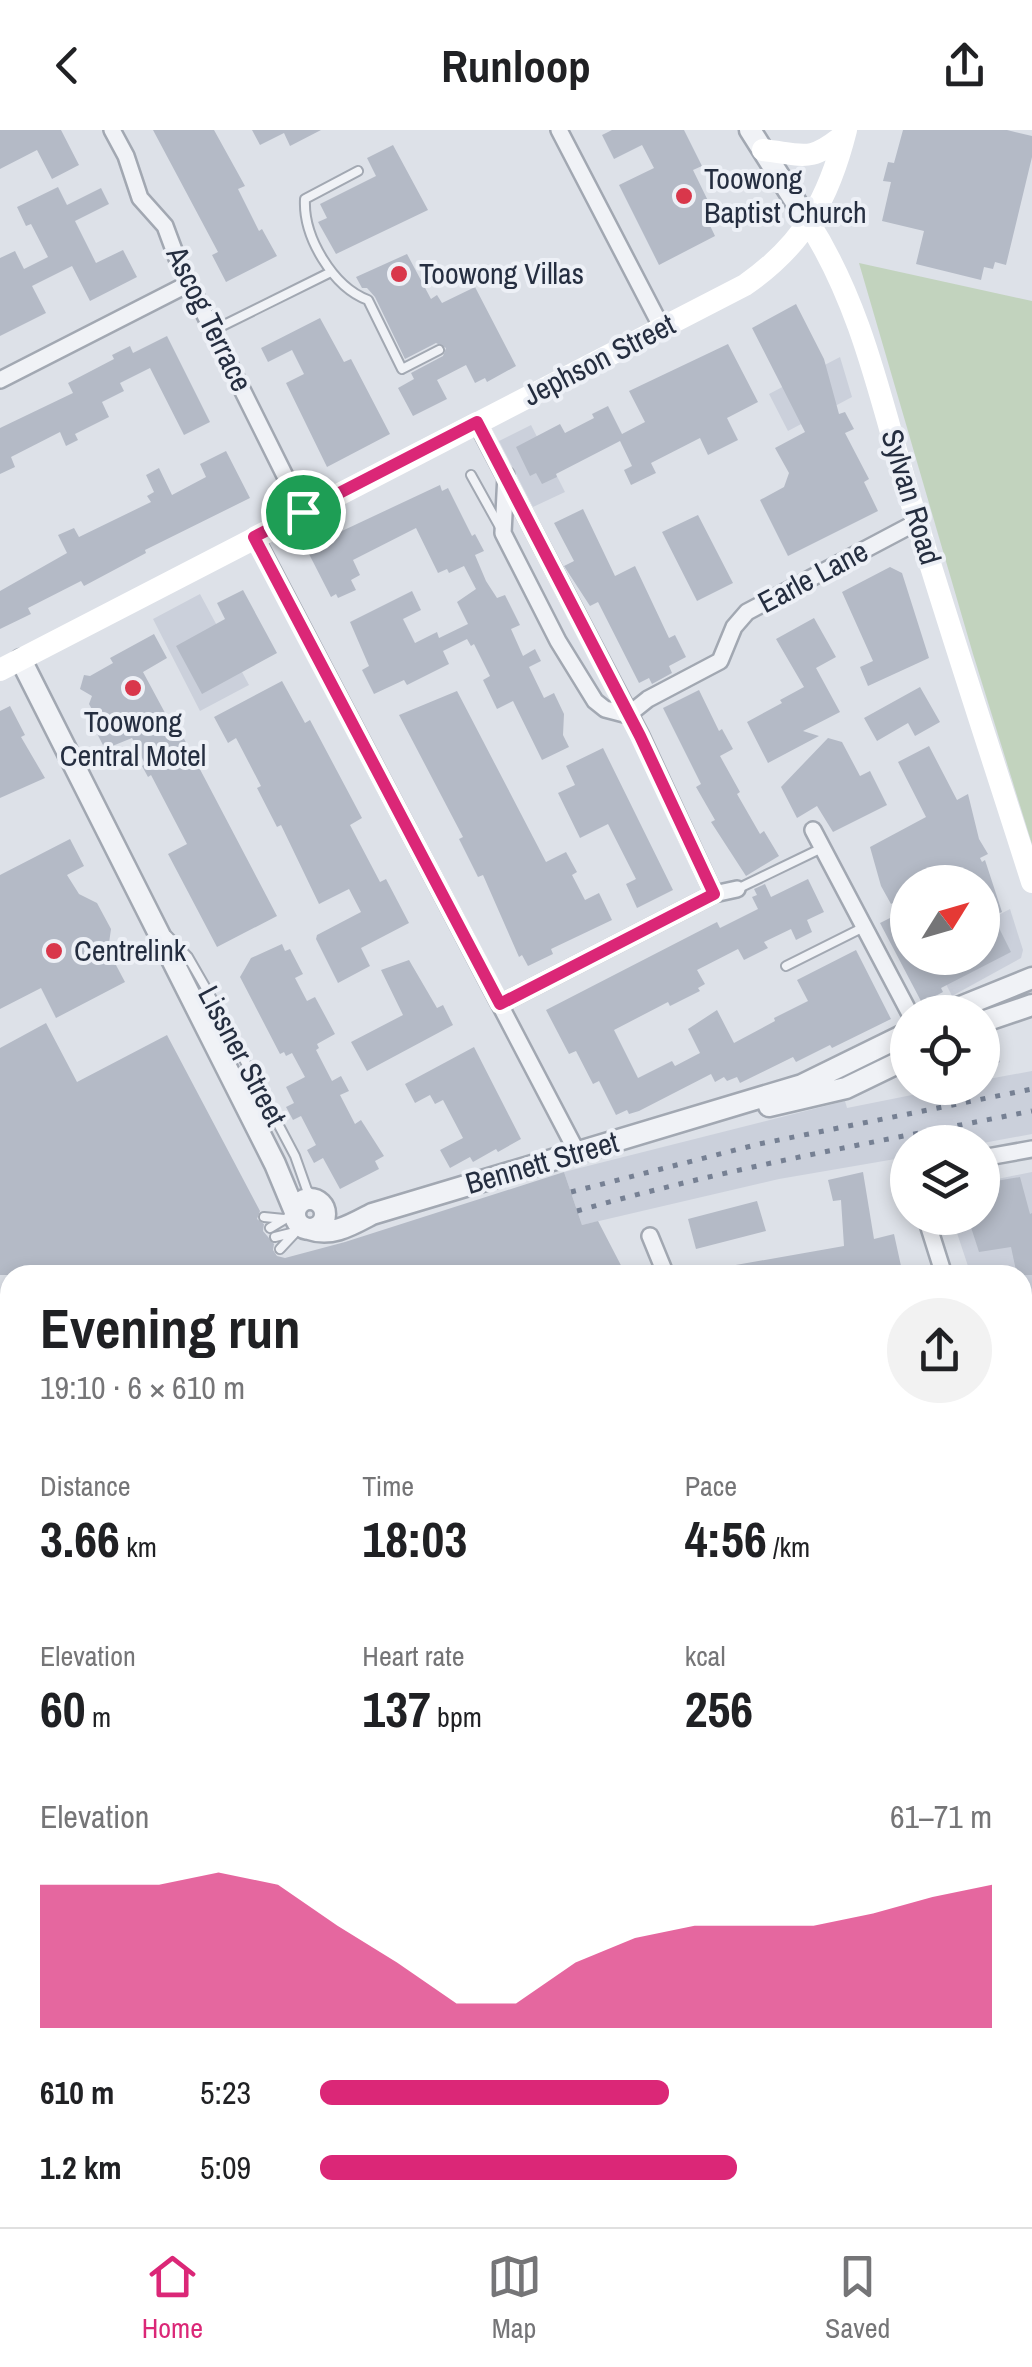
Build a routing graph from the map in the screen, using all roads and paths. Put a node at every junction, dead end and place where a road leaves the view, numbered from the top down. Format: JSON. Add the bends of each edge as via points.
{"nodes":[{"id":1,"x":112,"y":130,"type":"edge"},
{"id":2,"x":559,"y":130,"type":"edge"},
{"id":3,"x":750,"y":130,"type":"edge"},
{"id":4,"x":845,"y":132,"type":"edge"},
{"id":5,"x":763,"y":150,"type":"junction"},
{"id":6,"x":358,"y":171,"type":"dead end"},
{"id":7,"x":810,"y":223,"type":"junction"},
{"id":8,"x":330,"y":273,"type":"junction"},
{"id":9,"x":190,"y":283,"type":"junction"},
{"id":10,"x":662,"y":328,"type":"junction"},
{"id":11,"x":214,"y":330,"type":"junction"},
{"id":12,"x":439,"y":350,"type":"dead end"},
{"id":13,"x":0,"y":380,"type":"edge"},
{"id":14,"x":477,"y":422,"type":"junction"},
{"id":15,"x":472,"y":475,"type":"dead end"},
{"id":16,"x":506,"y":475,"type":"junction"},
{"id":17,"x":303,"y":512,"type":"junction"},
{"id":18,"x":917,"y":522,"type":"junction"},
{"id":19,"x":503,"y":533,"type":"junction"},
{"id":20,"x":254,"y":537,"type":"junction"},
{"id":21,"x":10,"y":665,"type":"edge"},
{"id":22,"x":628,"y":715,"type":"junction"},
{"id":23,"x":813,"y":830,"type":"dead end"},
{"id":24,"x":822,"y":848,"type":"junction"},
{"id":25,"x":1032,"y":882,"type":"edge"},
{"id":26,"x":737,"y":889,"type":"joint"},
{"id":27,"x":714,"y":894,"type":"junction"},
{"id":28,"x":151,"y":918,"type":"junction"},
{"id":29,"x":864,"y":927,"type":"junction"},
{"id":30,"x":786,"y":966,"type":"dead end"},
{"id":31,"x":1032,"y":978,"type":"edge"},
{"id":32,"x":900,"y":995,"type":"edge"},
{"id":33,"x":990,"y":995,"type":"edge"},
{"id":34,"x":500,"y":1004,"type":"junction"},
{"id":35,"x":1032,"y":1005,"type":"edge"},
{"id":36,"x":1000,"y":1016,"type":"edge"},
{"id":37,"x":890,"y":1042,"type":"edge"},
{"id":38,"x":890,"y":1066,"type":"edge"},
{"id":39,"x":713,"y":1114,"type":"junction"},
{"id":40,"x":1032,"y":1149,"type":"edge"},
{"id":41,"x":577,"y":1152,"type":"junction"},
{"id":42,"x":1000,"y":1155,"type":"edge"},
{"id":43,"x":304,"y":1216,"type":"junction"},
{"id":44,"x":264,"y":1217,"type":"dead end"},
{"id":45,"x":931,"y":1235,"type":"edge"},
{"id":46,"x":650,"y":1236,"type":"dead end"},
{"id":47,"x":280,"y":1249,"type":"dead end"},
{"id":48,"x":662,"y":1265,"type":"edge"},
{"id":49,"x":941,"y":1265,"type":"edge"}],
"edges":[{"from":1,"to":9,"type":"street","name":"Ascog Terrace","via":[[140,198],[165,226]]},
{"from":2,"to":10,"type":"street"},
{"from":3,"to":5,"type":"street","name":"Sylvan Road"},
{"from":4,"to":5,"type":"main road","via":[[818,154]]},
{"from":4,"to":7,"type":"main road","name":"Jephson Street","via":[[830,185]]},
{"from":5,"to":7,"type":"street","name":"Sylvan Road"},
{"from":6,"to":8,"type":"lane","via":[[305,199],[304,213]]},
{"from":7,"to":10,"type":"main road","name":"Jephson Street","via":[[754,278]]},
{"from":7,"to":18,"type":"main road","name":"Sylvan Road","via":[[860,326]]},
{"from":8,"to":11,"type":"lane"},
{"from":8,"to":12,"type":"lane","via":[[350,294],[368,300],[402,368]]},
{"from":9,"to":11,"type":"street","name":"Ascog Terrace"},
{"from":9,"to":13,"type":"street"},
{"from":10,"to":14,"type":"main road","name":"Jephson Street"},
{"from":11,"to":17,"type":"street","name":"Ascog Terrace"},
{"from":14,"to":16,"type":"street"},
{"from":14,"to":17,"type":"main road","name":"Jephson Street"},
{"from":15,"to":19,"type":"lane"},
{"from":16,"to":19,"type":"street"},
{"from":16,"to":22,"type":"street"},
{"from":17,"to":20,"type":"main road","name":"Jephson Street"},
{"from":18,"to":22,"type":"street","name":"Earle Lane","via":[[747,612],[720,661]]},
{"from":18,"to":25,"type":"main road","name":"Sylvan Road"},
{"from":19,"to":22,"type":"street","via":[[586,690],[602,708]]},
{"from":20,"to":21,"type":"main road","name":"Jephson Street"},
{"from":20,"to":34,"type":"street"},
{"from":21,"to":28,"type":"street","name":"Lissner Street"},
{"from":22,"to":27,"type":"street"},
{"from":23,"to":24,"type":"street"},
{"from":24,"to":26,"type":"lane"},
{"from":24,"to":29,"type":"street"},
{"from":26,"to":27,"type":"street"},
{"from":27,"to":34,"type":"street"},
{"from":28,"to":43,"type":"street","name":"Lissner Street"},
{"from":28,"to":43,"type":"lane","name":"Lissner Street","via":[[192,964],[295,1156],[307,1190]]},
{"from":29,"to":30,"type":"lane"},
{"from":29,"to":32,"type":"street"},
{"from":31,"to":33,"type":"street"},
{"from":34,"to":41,"type":"street"},
{"from":35,"to":36,"type":"street"},
{"from":37,"to":39,"type":"street","name":"Bennett Street","via":[[813,1081]]},
{"from":38,"to":39,"type":"street","name":"Bennett Street","via":[[838,1090]]},
{"from":39,"to":41,"type":"street","name":"Bennett Street"},
{"from":40,"to":42,"type":"street"},
{"from":41,"to":43,"type":"street","name":"Bennett Street","via":[[335,1231],[320,1233]]},
{"from":43,"to":43,"type":"lane","via":[[272,1233]]},
{"from":43,"to":44,"type":"lane"},
{"from":43,"to":47,"type":"lane"},
{"from":45,"to":49,"type":"street"},
{"from":46,"to":48,"type":"street"}]}
